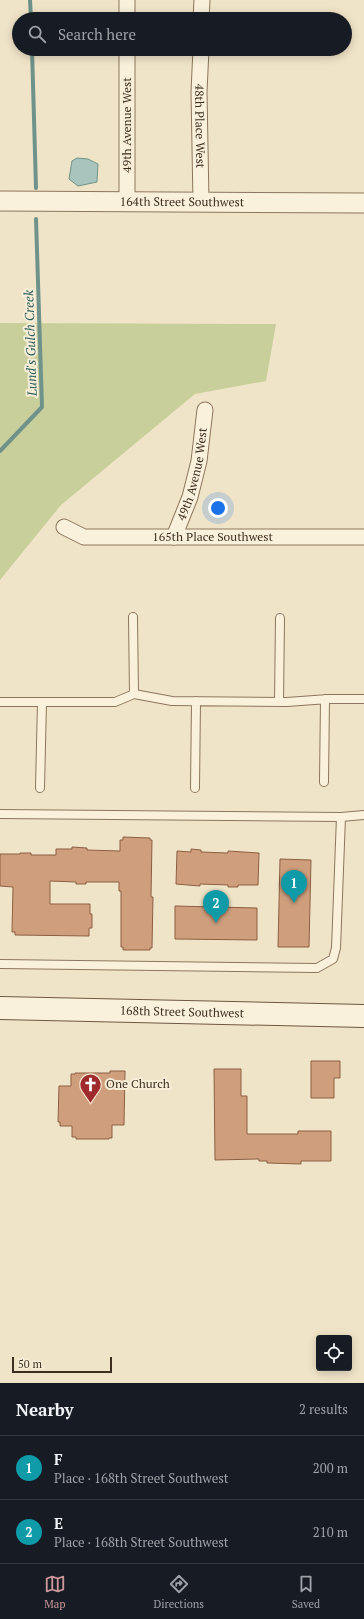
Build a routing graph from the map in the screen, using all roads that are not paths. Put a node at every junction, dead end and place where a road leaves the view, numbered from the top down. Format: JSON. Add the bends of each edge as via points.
{"nodes":[{"id":1,"x":127,"y":0,"type":"edge"},
{"id":2,"x":202,"y":0,"type":"edge"},
{"id":3,"x":127,"y":12,"type":"edge"},
{"id":4,"x":201,"y":12,"type":"edge"},
{"id":5,"x":127,"y":56,"type":"edge"},
{"id":6,"x":200,"y":56,"type":"edge"},
{"id":7,"x":0,"y":201,"type":"edge"},
{"id":8,"x":127,"y":202,"type":"junction"},
{"id":9,"x":201,"y":202,"type":"junction"},
{"id":10,"x":364,"y":203,"type":"edge"},
{"id":11,"x":205,"y":410,"type":"dead end"},
{"id":12,"x":64,"y":526,"type":"dead end"},
{"id":13,"x":174,"y":537,"type":"junction"},
{"id":14,"x":364,"y":537,"type":"edge"},
{"id":15,"x":133,"y":617,"type":"dead end"},
{"id":16,"x":280,"y":618,"type":"dead end"},
{"id":17,"x":134,"y":694,"type":"junction"},
{"id":18,"x":325,"y":699,"type":"junction"},
{"id":19,"x":364,"y":699,"type":"edge"},
{"id":20,"x":196,"y":701,"type":"junction"},
{"id":21,"x":0,"y":702,"type":"edge"},
{"id":22,"x":42,"y":702,"type":"junction"},
{"id":23,"x":279,"y":702,"type":"junction"},
{"id":24,"x":324,"y":782,"type":"dead end"},
{"id":25,"x":40,"y":788,"type":"dead end"},
{"id":26,"x":195,"y":788,"type":"dead end"},
{"id":27,"x":0,"y":814,"type":"edge"},
{"id":28,"x":364,"y":815,"type":"edge"},
{"id":29,"x":341,"y":817,"type":"junction"},
{"id":30,"x":0,"y":964,"type":"edge"},
{"id":31,"x":0,"y":1008,"type":"edge"},
{"id":32,"x":364,"y":1016,"type":"edge"}],
"edges":[{"from":1,"to":3,"type":"street"},
{"from":2,"to":4,"type":"street"},
{"from":5,"to":8,"type":"street","name":"49th Avenue West"},
{"from":6,"to":9,"type":"street","name":"48th Place West"},
{"from":7,"to":8,"type":"street","name":"164th Street Southwest"},
{"from":8,"to":9,"type":"street","name":"164th Street Southwest"},
{"from":9,"to":10,"type":"street","name":"164th Street Southwest"},
{"from":11,"to":13,"type":"street","name":"49th Avenue West","via":[[199,462],[190,497]]},
{"from":12,"to":13,"type":"street","name":"165th Place Southwest","via":[[84,537]]},
{"from":13,"to":14,"type":"street","name":"165th Place Southwest"},
{"from":15,"to":17,"type":"lane"},
{"from":16,"to":23,"type":"lane"},
{"from":17,"to":20,"type":"lane","via":[[172,701]]},
{"from":17,"to":22,"type":"lane","via":[[115,702]]},
{"from":18,"to":19,"type":"lane"},
{"from":18,"to":23,"type":"lane"},
{"from":18,"to":24,"type":"lane"},
{"from":20,"to":23,"type":"lane"},
{"from":20,"to":26,"type":"lane"},
{"from":21,"to":22,"type":"lane"},
{"from":22,"to":25,"type":"lane"},
{"from":27,"to":29,"type":"lane"},
{"from":28,"to":29,"type":"lane"},
{"from":29,"to":30,"type":"lane","via":[[336,948],[332,959],[317,968]]},
{"from":31,"to":32,"type":"main road","name":"168th Street Southwest"}]}
